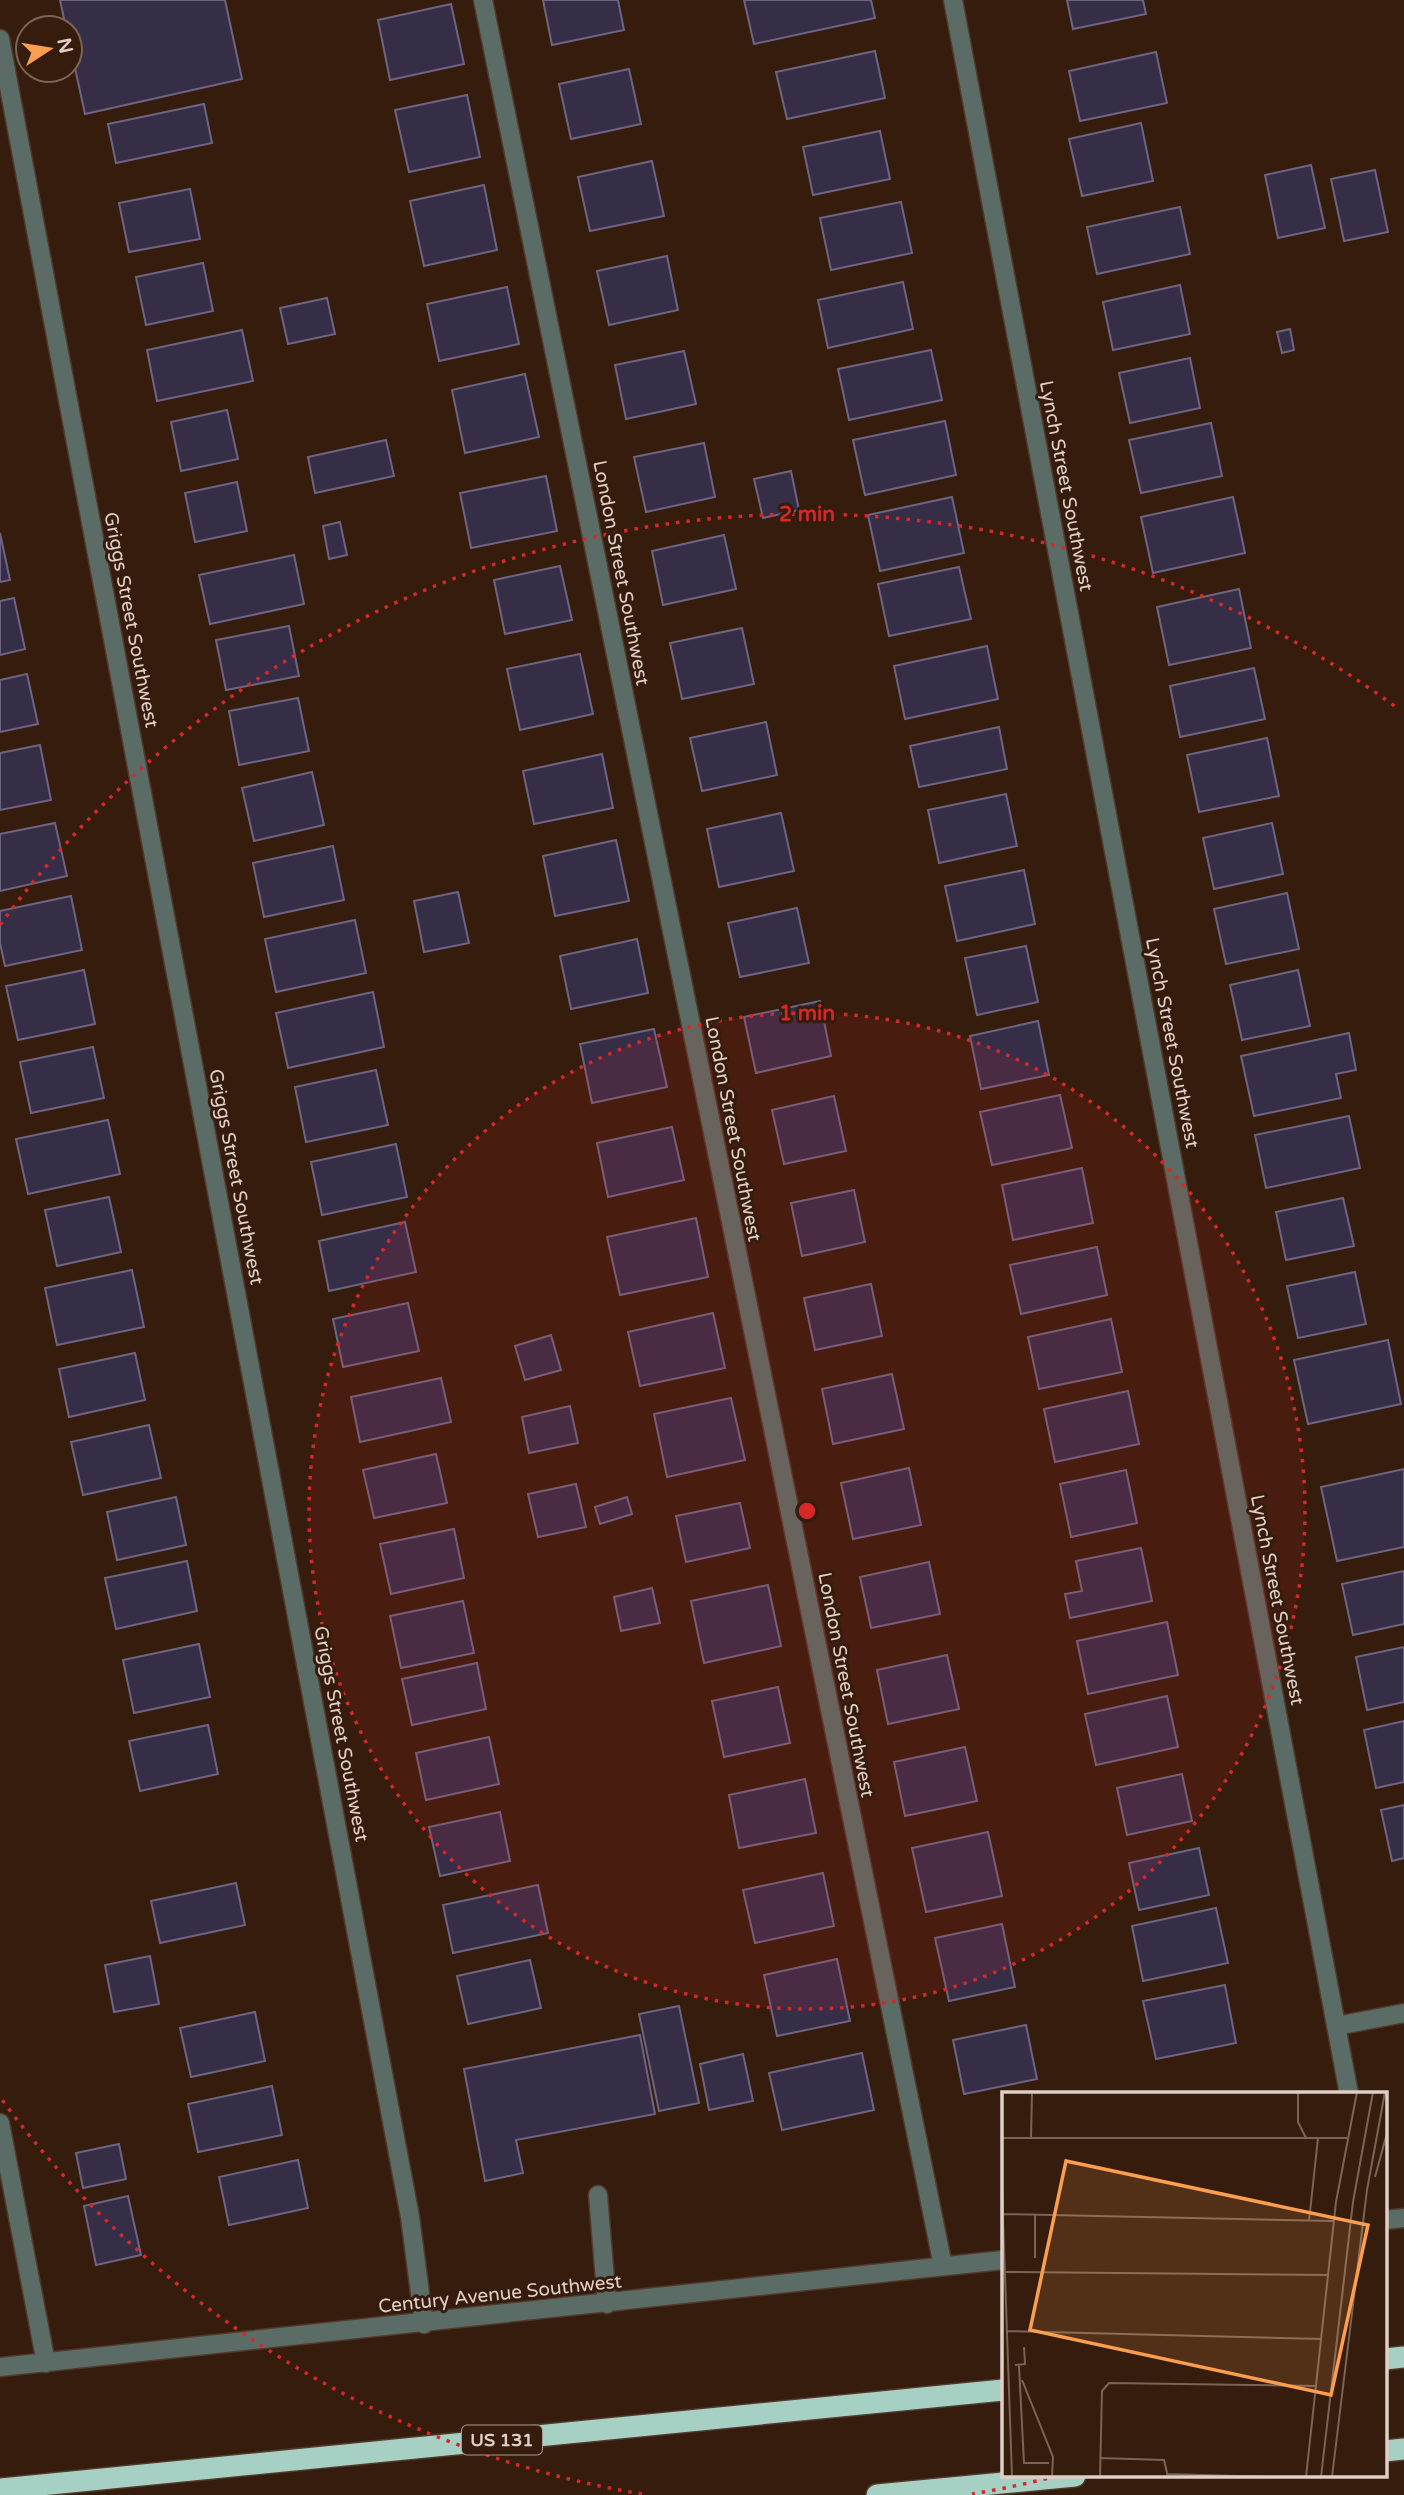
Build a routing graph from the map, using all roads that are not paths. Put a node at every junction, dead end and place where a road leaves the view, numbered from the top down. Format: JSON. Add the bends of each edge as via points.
{"nodes":[{"id":1,"x":483,"y":0,"type":"edge"},
{"id":2,"x":953,"y":0,"type":"edge"},
{"id":3,"x":0,"y":39,"type":"edge"},
{"id":4,"x":1404,"y":2014,"type":"edge"},
{"id":5,"x":1336,"y":2026,"type":"junction"},
{"id":6,"x":1349,"y":2092,"type":"edge"},
{"id":7,"x":0,"y":2123,"type":"edge"},
{"id":8,"x":598,"y":2195,"type":"dead end"},
{"id":9,"x":1404,"y":2218,"type":"edge"},
{"id":10,"x":1386,"y":2220,"type":"edge"},
{"id":11,"x":1002,"y":2260,"type":"edge"},
{"id":12,"x":943,"y":2266,"type":"junction"},
{"id":13,"x":607,"y":2304,"type":"junction"},
{"id":14,"x":424,"y":2324,"type":"junction"},
{"id":15,"x":1404,"y":2357,"type":"edge"},
{"id":16,"x":1386,"y":2359,"type":"edge"},
{"id":17,"x":46,"y":2363,"type":"junction"},
{"id":18,"x":0,"y":2367,"type":"edge"},
{"id":19,"x":1002,"y":2390,"type":"edge"},
{"id":20,"x":1404,"y":2449,"type":"edge"},
{"id":21,"x":1386,"y":2451,"type":"edge"},
{"id":22,"x":1054,"y":2478,"type":"edge"},
{"id":23,"x":0,"y":2489,"type":"edge"},
{"id":24,"x":877,"y":2495,"type":"edge"}],
"edges":[{"from":1,"to":12,"type":"street","name":"London Street Southwest"},
{"from":2,"to":5,"type":"street","name":"Lynch Street Southwest"},
{"from":3,"to":14,"type":"street","name":"Griggs Street Southwest","via":[[408,2203]]},
{"from":4,"to":5,"type":"street"},
{"from":5,"to":6,"type":"street","name":"Lynch Street Southwest"},
{"from":7,"to":17,"type":"street"},
{"from":8,"to":13,"type":"street"},
{"from":9,"to":10,"type":"street"},
{"from":11,"to":12,"type":"street","name":"Century Avenue Southwest"},
{"from":12,"to":13,"type":"street","name":"Century Avenue Southwest"},
{"from":13,"to":14,"type":"street","name":"Century Avenue Southwest"},
{"from":14,"to":17,"type":"street","name":"Century Avenue Southwest"},
{"from":15,"to":16,"type":"highway"},
{"from":17,"to":18,"type":"street","name":"Century Avenue Southwest"},
{"from":19,"to":23,"type":"highway","number":"US 131"},
{"from":20,"to":21,"type":"highway"},
{"from":22,"to":24,"type":"highway"}]}
